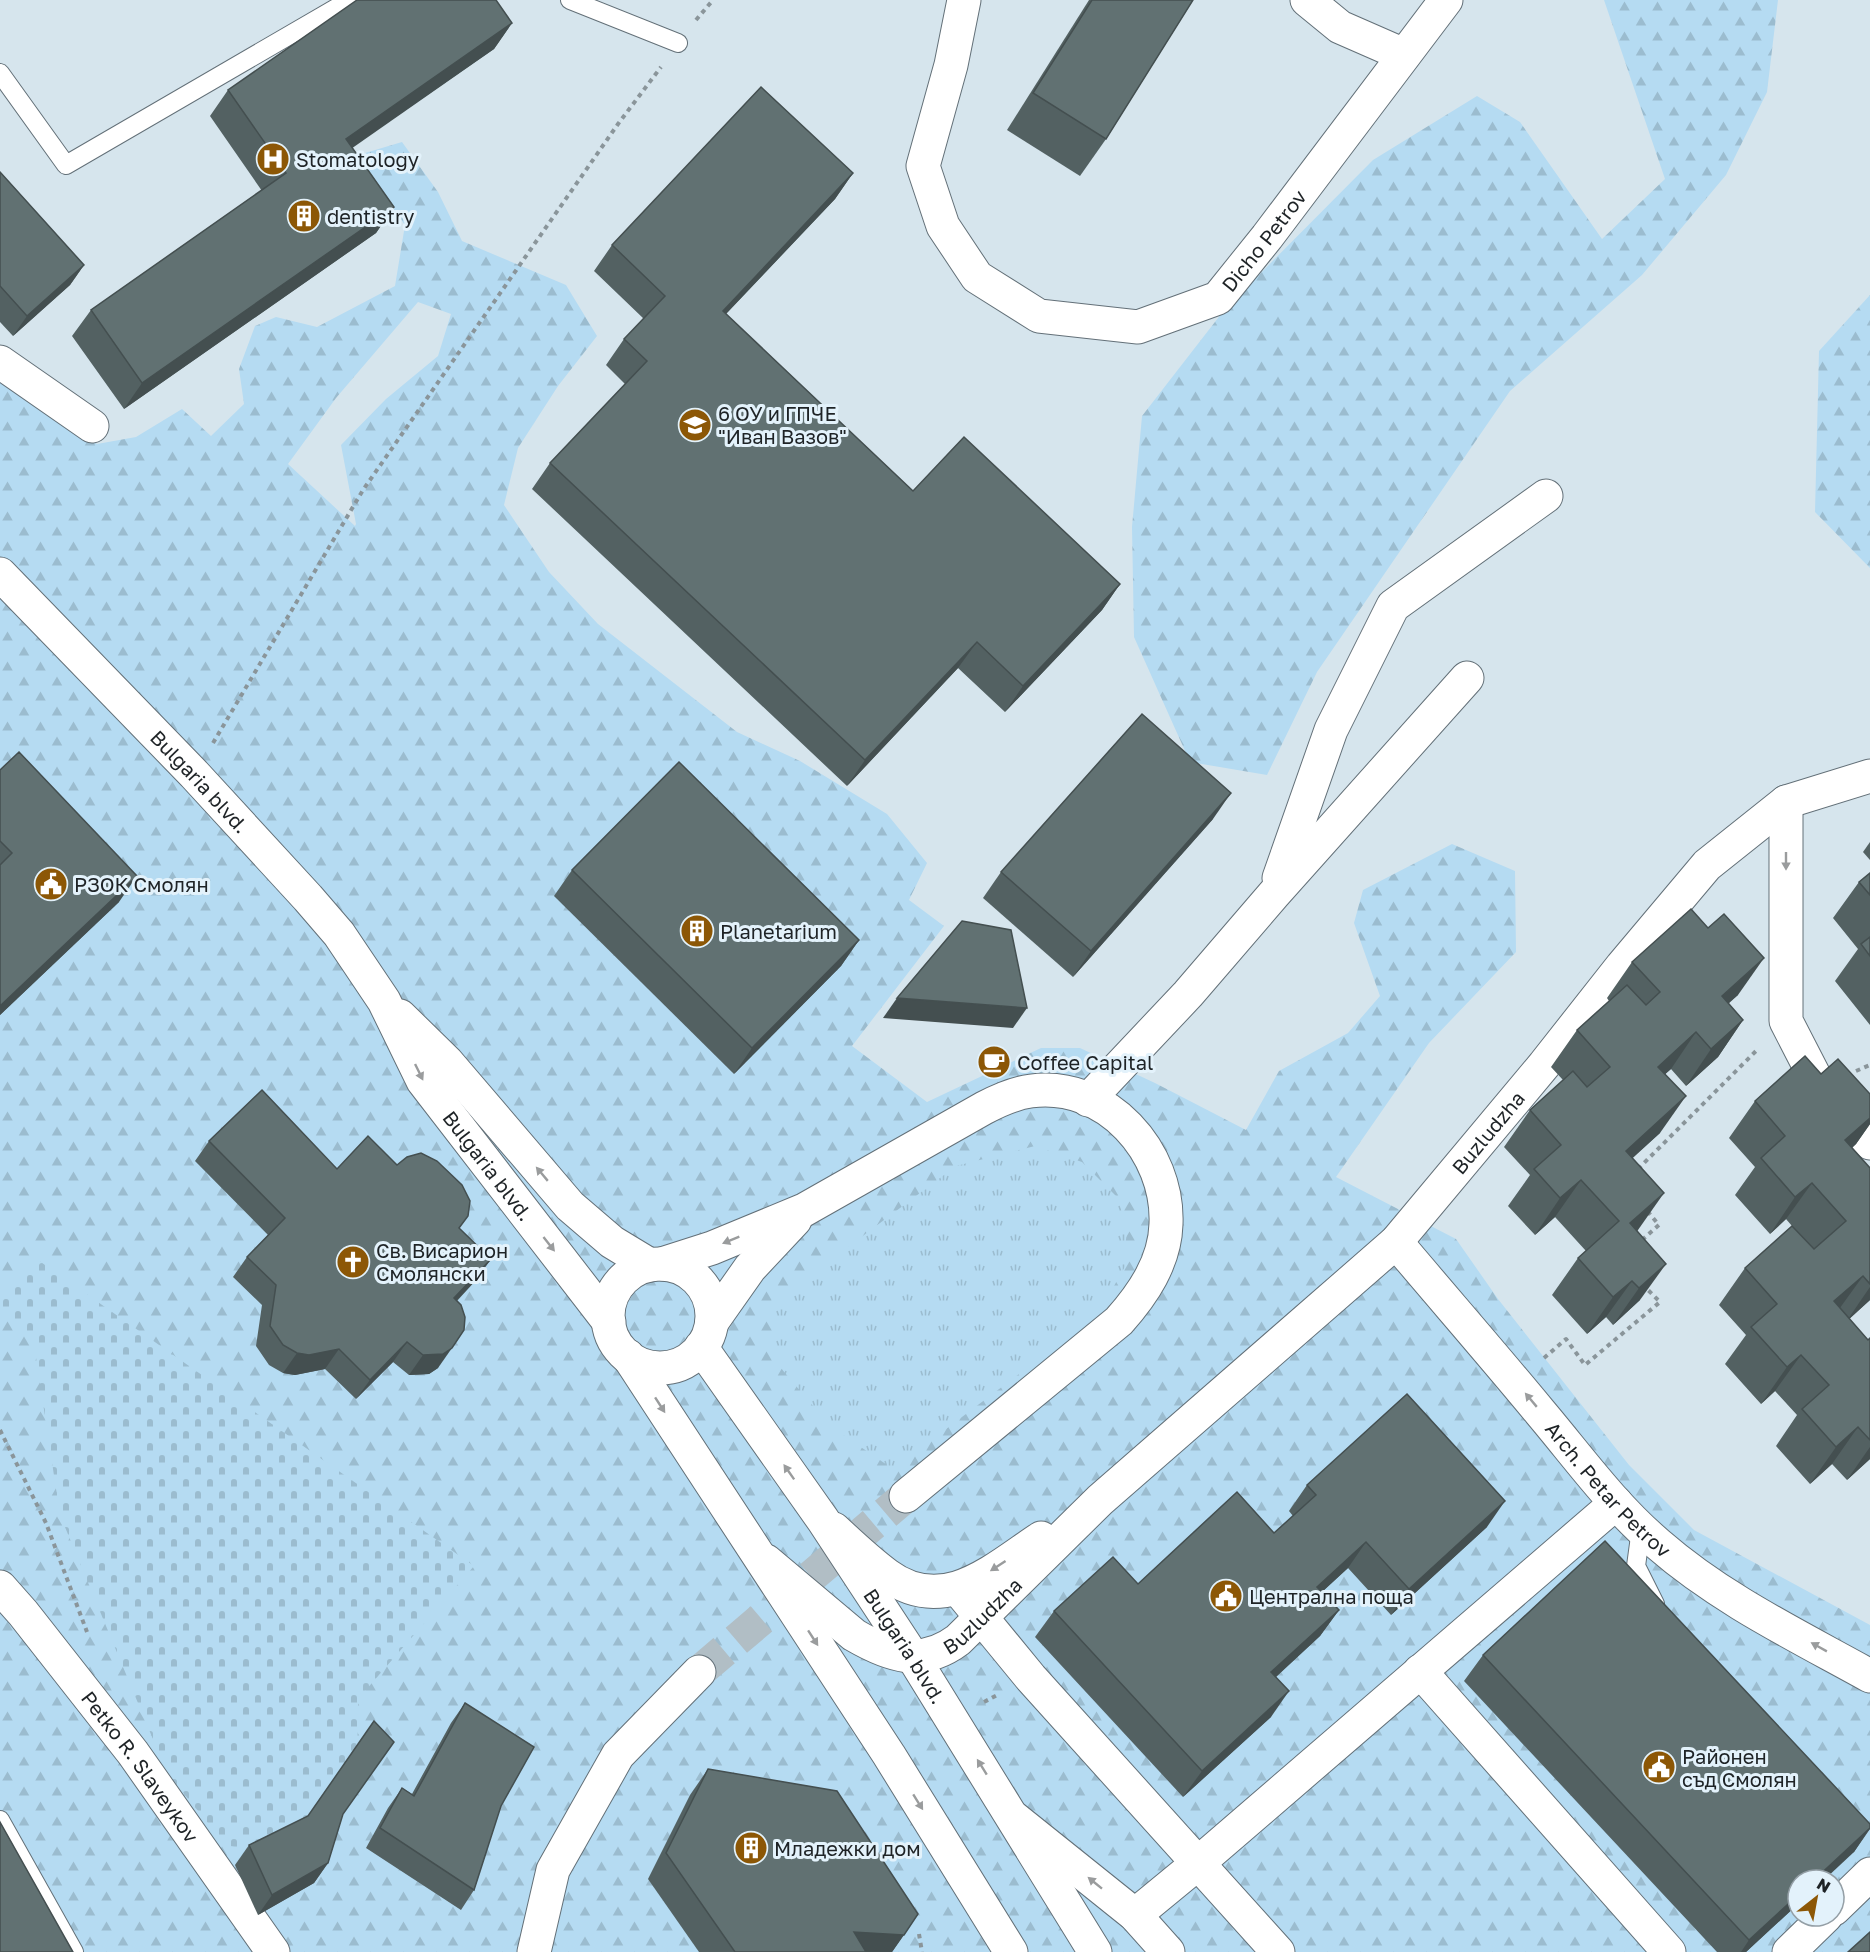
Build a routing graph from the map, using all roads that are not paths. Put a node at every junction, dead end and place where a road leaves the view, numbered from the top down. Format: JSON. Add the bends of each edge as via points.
{"nodes":[{"id":1,"x":350,"y":0,"type":"edge"},
{"id":2,"x":570,"y":0,"type":"edge"},
{"id":3,"x":964,"y":0,"type":"edge"},
{"id":4,"x":1307,"y":0,"type":"edge"},
{"id":5,"x":1446,"y":0,"type":"edge"},
{"id":6,"x":678,"y":43,"type":"road end"},
{"id":7,"x":1404,"y":55,"type":"junction"},
{"id":8,"x":0,"y":73,"type":"edge"},
{"id":9,"x":0,"y":362,"type":"edge"},
{"id":10,"x":92,"y":426,"type":"dead end"},
{"id":11,"x":1546,"y":496,"type":"dead end"},
{"id":12,"x":0,"y":574,"type":"edge"},
{"id":13,"x":1467,"y":678,"type":"dead end"},
{"id":14,"x":1870,"y":776,"type":"edge"},
{"id":15,"x":1786,"y":802,"type":"junction"},
{"id":16,"x":1274,"y":894,"type":"junction"},
{"id":17,"x":384,"y":1001,"type":"junction"},
{"id":18,"x":1088,"y":1100,"type":"junction"},
{"id":19,"x":1870,"y":1143,"type":"edge"},
{"id":20,"x":804,"y":1210,"type":"junction"},
{"id":21,"x":1396,"y":1242,"type":"junction"},
{"id":22,"x":656,"y":1264,"type":"junction"},
{"id":23,"x":609,"y":1322,"type":"junction"},
{"id":24,"x":706,"y":1334,"type":"junction"},
{"id":25,"x":628,"y":1356,"type":"junction"},
{"id":26,"x":906,"y":1496,"type":"tunnel mouth"},
{"id":27,"x":1100,"y":1500,"type":"junction"},
{"id":28,"x":1616,"y":1503,"type":"junction"},
{"id":29,"x":823,"y":1520,"type":"junction"},
{"id":30,"x":1641,"y":1529,"type":"junction"},
{"id":31,"x":758,"y":1554,"type":"junction"},
{"id":32,"x":0,"y":1587,"type":"edge"},
{"id":33,"x":958,"y":1589,"type":"junction"},
{"id":34,"x":981,"y":1617,"type":"junction"},
{"id":35,"x":1664,"y":1620,"type":"edge"},
{"id":36,"x":913,"y":1657,"type":"junction"},
{"id":37,"x":1420,"y":1671,"type":"junction"},
{"id":38,"x":699,"y":1672,"type":"tunnel mouth"},
{"id":39,"x":1870,"y":1676,"type":"edge"},
{"id":40,"x":1013,"y":1817,"type":"junction"},
{"id":41,"x":0,"y":1820,"type":"edge"},
{"id":42,"x":1197,"y":1864,"type":"junction"},
{"id":43,"x":1870,"y":1874,"type":"edge"},
{"id":44,"x":1846,"y":1897,"type":"edge"},
{"id":45,"x":1135,"y":1915,"type":"junction"},
{"id":46,"x":1814,"y":1928,"type":"edge"},
{"id":47,"x":74,"y":1952,"type":"edge"},
{"id":48,"x":273,"y":1952,"type":"edge"},
{"id":49,"x":534,"y":1952,"type":"edge"},
{"id":50,"x":1011,"y":1952,"type":"edge"},
{"id":51,"x":1095,"y":1952,"type":"edge"},
{"id":52,"x":1168,"y":1952,"type":"edge"},
{"id":53,"x":1278,"y":1952,"type":"edge"},
{"id":54,"x":1669,"y":1952,"type":"edge"},
{"id":55,"x":1789,"y":1952,"type":"edge"}],
"edges":[{"from":1,"to":8,"type":"lane","via":[[66,165]]},
{"from":2,"to":6,"type":"lane"},
{"from":3,"to":7,"type":"street","name":"Dicho Petrov","via":[[923,166],[943,226],[977,277],[1039,316],[1138,327],[1218,298]]},
{"from":4,"to":7,"type":"street","via":[[1340,27]]},
{"from":5,"to":7,"type":"street","name":"Dicho Petrov"},
{"from":9,"to":10,"type":"street"},
{"from":11,"to":16,"type":"street","via":[[1393,606],[1331,730]]},
{"from":12,"to":17,"type":"street","name":"Bulgaria blvd.","via":[[194,774],[339,934]]},
{"from":13,"to":16,"type":"street"},
{"from":14,"to":15,"type":"street","name":"Buzludzha"},
{"from":15,"to":19,"type":"street","one_way":true,"via":[[1786,1021],[1821,1089]]},
{"from":15,"to":21,"type":"street","name":"Buzludzha","via":[[1707,865]]},
{"from":16,"to":18,"type":"street","via":[[1188,994]]},
{"from":22,"to":17,"type":"street","name":"Bulgaria blvd.","one_way":true,"via":[[612,1242],[570,1206],[447,1062]]},
{"from":17,"to":23,"type":"street","name":"Bulgaria blvd.","one_way":true,"via":[[423,1081]]},
{"from":18,"to":20,"type":"street","via":[[1051,1090],[1000,1100]]},
{"from":18,"to":26,"type":"street","via":[[1125,1123],[1153,1159],[1161,1180],[1166,1226],[1155,1270],[1119,1321]]},
{"from":20,"to":22,"type":"street","one_way":true,"via":[[712,1248]]},
{"from":20,"to":24,"type":"street","via":[[750,1268]]},
{"from":21,"to":27,"type":"street","name":"Buzludzha"},
{"from":28,"to":21,"type":"street","name":"Arch. Petar Petrov","one_way":true},
{"from":22,"to":23,"type":"street","via":[[630,1273],[615,1290],[610,1300]]},
{"from":22,"to":24,"type":"street","via":[[684,1270],[702,1285],[711,1303]]},
{"from":23,"to":25,"type":"street","via":[[615,1341]]},
{"from":24,"to":25,"type":"street","via":[[693,1356],[673,1366],[649,1366]]},
{"from":29,"to":24,"type":"street","name":"Bulgaria blvd.","one_way":true},
{"from":25,"to":31,"type":"street","one_way":true},
{"from":27,"to":33,"type":"street","name":"Buzludzha","one_way":true},
{"from":27,"to":34,"type":"street","name":"Buzludzha"},
{"from":28,"to":30,"type":"street","name":"Arch. Petar Petrov"},
{"from":28,"to":37,"type":"street"},
{"from":29,"to":33,"type":"street","name":"Buzludzha","via":[[901,1583],[934,1592]]},
{"from":29,"to":36,"type":"street","name":"Bulgaria blvd."},
{"from":30,"to":35,"type":"lane","via":[[1636,1566]]},
{"from":39,"to":30,"type":"street","name":"Arch. Petar Petrov","one_way":true,"via":[[1711,1585]]},
{"from":31,"to":36,"type":"street","name":"Buzludzha","via":[[854,1635],[887,1652]]},
{"from":31,"to":50,"type":"street","one_way":true},
{"from":32,"to":48,"type":"street","name":"Petko R. Slaveykov","via":[[133,1753]]},
{"from":33,"to":34,"type":"street"},
{"from":34,"to":36,"type":"street","name":"Buzludzha","via":[[948,1648]]},
{"from":34,"to":42,"type":"street"},
{"from":40,"to":36,"type":"street","name":"Bulgaria blvd.","one_way":true},
{"from":37,"to":42,"type":"street"},
{"from":37,"to":54,"type":"street"},
{"from":38,"to":49,"type":"street","via":[[618,1755],[553,1870]]},
{"from":45,"to":40,"type":"street","one_way":true},
{"from":40,"to":51,"type":"street","name":"Bulgaria blvd."},
{"from":41,"to":47,"type":"lane"},
{"from":42,"to":45,"type":"street"},
{"from":42,"to":53,"type":"street"},
{"from":43,"to":44,"type":"street"},
{"from":45,"to":52,"type":"street"},
{"from":46,"to":55,"type":"street"}]}
